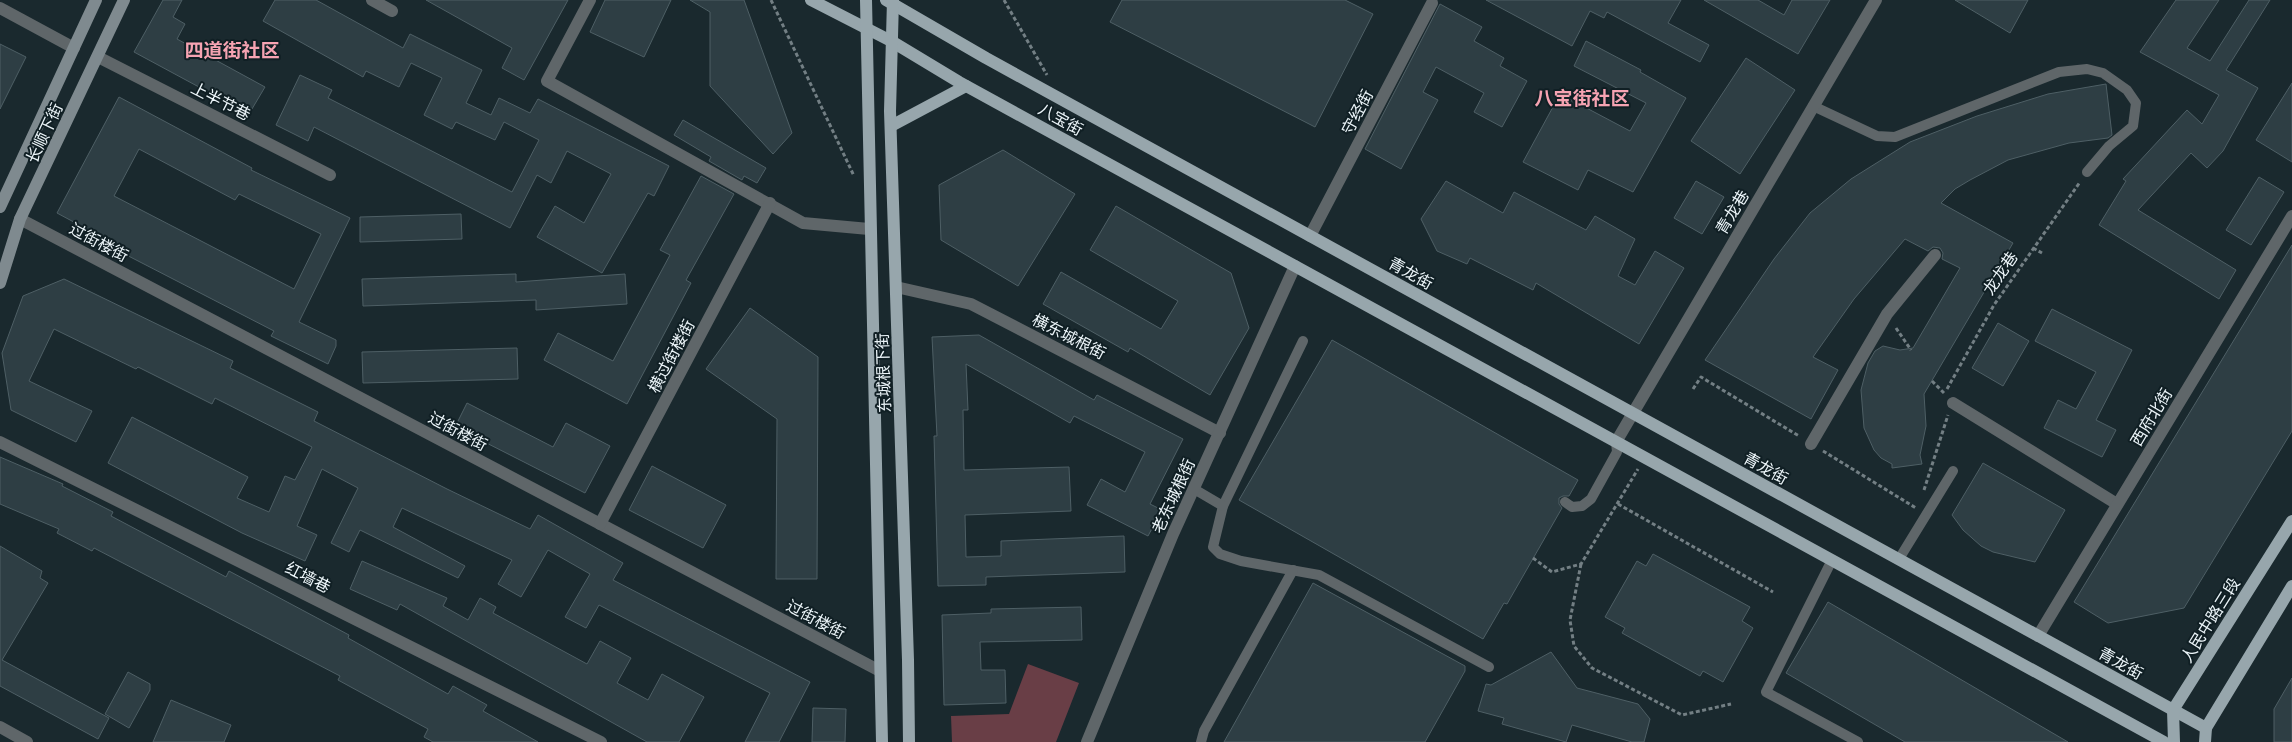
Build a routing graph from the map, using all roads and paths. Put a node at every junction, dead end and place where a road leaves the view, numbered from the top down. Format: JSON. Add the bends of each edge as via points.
{"nodes":[{"id":1,"x":96,"y":0,"type":"edge"},
{"id":2,"x":124,"y":0,"type":"edge"},
{"id":3,"x":372,"y":0,"type":"edge"},
{"id":4,"x":590,"y":0,"type":"edge"},
{"id":5,"x":771,"y":0,"type":"edge"},
{"id":6,"x":811,"y":0,"type":"edge"},
{"id":7,"x":866,"y":0,"type":"edge"},
{"id":8,"x":1004,"y":0,"type":"edge"},
{"id":9,"x":1876,"y":0,"type":"edge"},
{"id":10,"x":890,"y":1,"type":"edge"},
{"id":11,"x":1432,"y":3,"type":"dead end"},
{"id":12,"x":0,"y":8,"type":"edge"},
{"id":13,"x":392,"y":11,"type":"dead end"},
{"id":14,"x":867,"y":29,"type":"junction"},
{"id":15,"x":891,"y":41,"type":"junction"},
{"id":16,"x":74,"y":48,"type":"junction"},
{"id":17,"x":98,"y":56,"type":"junction"},
{"id":18,"x":966,"y":86,"type":"junction"},
{"id":19,"x":1061,"y":99,"type":"junction"},
{"id":20,"x":1813,"y":106,"type":"junction"},
{"id":21,"x":891,"y":126,"type":"junction"},
{"id":22,"x":2087,"y":172,"type":"joint"},
{"id":23,"x":330,"y":174,"type":"dead end"},
{"id":24,"x":856,"y":179,"type":"dead end"},
{"id":25,"x":770,"y":204,"type":"junction"},
{"id":26,"x":0,"y":208,"type":"edge"},
{"id":27,"x":20,"y":219,"type":"junction"},
{"id":28,"x":2290,"y":223,"type":"edge"},
{"id":29,"x":869,"y":229,"type":"junction"},
{"id":30,"x":1310,"y":236,"type":"junction"},
{"id":31,"x":2033,"y":248,"type":"junction"},
{"id":32,"x":2042,"y":253,"type":"dead end"},
{"id":33,"x":1935,"y":255,"type":"dead end"},
{"id":34,"x":1295,"y":266,"type":"junction"},
{"id":35,"x":0,"y":283,"type":"edge"},
{"id":36,"x":896,"y":287,"type":"junction"},
{"id":37,"x":1887,"y":314,"type":"junction"},
{"id":38,"x":1303,"y":341,"type":"dead end"},
{"id":39,"x":1911,"y":350,"type":"dead end"},
{"id":40,"x":1949,"y":399,"type":"junction"},
{"id":41,"x":1632,"y":413,"type":"junction"},
{"id":42,"x":1220,"y":433,"type":"junction"},
{"id":43,"x":0,"y":442,"type":"edge"},
{"id":44,"x":1616,"y":442,"type":"junction"},
{"id":45,"x":1811,"y":444,"type":"dead end"},
{"id":46,"x":1645,"y":457,"type":"junction"},
{"id":47,"x":1953,"y":471,"type":"dead end"},
{"id":48,"x":1194,"y":489,"type":"junction"},
{"id":49,"x":1924,"y":491,"type":"dead end"},
{"id":50,"x":1921,"y":500,"type":"dead end"},
{"id":51,"x":1565,"y":502,"type":"dead end"},
{"id":52,"x":1618,"y":504,"type":"junction"},
{"id":53,"x":2117,"y":504,"type":"junction"},
{"id":54,"x":1223,"y":506,"type":"junction"},
{"id":55,"x":1918,"y":509,"type":"dead end"},
{"id":56,"x":2292,"y":521,"type":"edge"},
{"id":57,"x":600,"y":524,"type":"junction"},
{"id":58,"x":1533,"y":558,"type":"dead end"},
{"id":59,"x":1832,"y":560,"type":"junction"},
{"id":60,"x":1899,"y":560,"type":"junction"},
{"id":61,"x":1581,"y":564,"type":"junction"},
{"id":62,"x":1292,"y":570,"type":"junction"},
{"id":63,"x":2292,"y":586,"type":"edge"},
{"id":64,"x":1773,"y":592,"type":"dead end"},
{"id":65,"x":2038,"y":636,"type":"junction"},
{"id":66,"x":1489,"y":667,"type":"dead end"},
{"id":67,"x":880,"y":671,"type":"junction"},
{"id":68,"x":1731,"y":704,"type":"dead end"},
{"id":69,"x":2172,"y":710,"type":"junction"},
{"id":70,"x":0,"y":728,"type":"edge"},
{"id":71,"x":2206,"y":728,"type":"junction"},
{"id":72,"x":28,"y":742,"type":"edge"},
{"id":73,"x":601,"y":742,"type":"edge"},
{"id":74,"x":882,"y":742,"type":"edge"},
{"id":75,"x":909,"y":742,"type":"edge"},
{"id":76,"x":1087,"y":742,"type":"edge"},
{"id":77,"x":1200,"y":742,"type":"edge"},
{"id":78,"x":1858,"y":742,"type":"edge"},
{"id":79,"x":2164,"y":742,"type":"edge"},
{"id":80,"x":2174,"y":742,"type":"edge"},
{"id":81,"x":2205,"y":742,"type":"edge"}],
"edges":[{"from":1,"to":16,"type":"main road","name":"长顺下街"},
{"from":2,"to":17,"type":"main road","name":"长顺下街"},
{"from":3,"to":13,"type":"street"},
{"from":4,"to":25,"type":"street","via":[[547,82]]},
{"from":5,"to":24,"type":"path"},
{"from":6,"to":14,"type":"main road","name":"八宝街"},
{"from":7,"to":14,"type":"main road","name":"东城根下街"},
{"from":8,"to":19,"type":"path"},
{"from":9,"to":20,"type":"street","name":"青龙巷"},
{"from":10,"to":15,"type":"main road","name":"东城根下街"},
{"from":10,"to":19,"type":"main road","name":"八宝街"},
{"from":11,"to":30,"type":"street","name":"守经街"},
{"from":12,"to":16,"type":"street"},
{"from":14,"to":15,"type":"main road","name":"八宝街"},
{"from":14,"to":29,"type":"main road","name":"东城根下街"},
{"from":15,"to":18,"type":"main road","name":"八宝街"},
{"from":15,"to":21,"type":"main road","name":"东城根下街"},
{"from":16,"to":26,"type":"main road","name":"长顺下街"},
{"from":17,"to":23,"type":"street","name":"上半节巷"},
{"from":17,"to":27,"type":"main road","name":"长顺下街"},
{"from":18,"to":21,"type":"main road"},
{"from":18,"to":34,"type":"main road","name":"八宝街"},
{"from":19,"to":30,"type":"main road","name":"八宝街"},
{"from":20,"to":22,"type":"lane","via":[[1877,136],[1895,137],[2058,72],[2087,69],[2103,73],[2127,90],[2136,104],[2133,126],[2109,146]]},
{"from":20,"to":41,"type":"street","name":"青龙巷"},
{"from":21,"to":36,"type":"main road","name":"东城根下街"},
{"from":22,"to":31,"type":"path","name":"龙龙巷"},
{"from":25,"to":29,"type":"street","via":[[803,224]]},
{"from":25,"to":57,"type":"street","name":"横过街楼街"},
{"from":27,"to":35,"type":"main road","name":"长顺下街"},
{"from":27,"to":57,"type":"street","name":"过街楼街"},
{"from":28,"to":53,"type":"street","name":"西府北街"},
{"from":29,"to":67,"type":"main road","name":"东城根下街"},
{"from":30,"to":41,"type":"main road","name":"青龙街"},
{"from":31,"to":32,"type":"path"},
{"from":31,"to":40,"type":"path","name":"龙龙巷","via":[[1994,305]]},
{"from":33,"to":37,"type":"street"},
{"from":34,"to":42,"type":"street","name":"老东城根街"},
{"from":34,"to":44,"type":"main road"},
{"from":36,"to":42,"type":"street","name":"横东城根街","via":[[971,304]]},
{"from":36,"to":75,"type":"main road","name":"东城根下街"},
{"from":37,"to":39,"type":"path"},
{"from":37,"to":45,"type":"street"},
{"from":38,"to":54,"type":"lane"},
{"from":40,"to":49,"type":"path","name":"龙龙巷"},
{"from":40,"to":53,"type":"street"},
{"from":41,"to":44,"type":"street","name":"青龙巷"},
{"from":41,"to":60,"type":"main road","name":"青龙街"},
{"from":42,"to":48,"type":"street","name":"老东城根街"},
{"from":43,"to":73,"type":"street","name":"红墙巷"},
{"from":44,"to":46,"type":"main road"},
{"from":44,"to":51,"type":"lane","via":[[1617,452],[1591,499],[1582,506],[1572,507]]},
{"from":46,"to":52,"type":"path"},
{"from":46,"to":59,"type":"main road"},
{"from":47,"to":60,"type":"lane"},
{"from":48,"to":54,"type":"lane"},
{"from":48,"to":76,"type":"street","name":"老东城根街"},
{"from":50,"to":55,"type":"path"},
{"from":52,"to":61,"type":"path"},
{"from":52,"to":64,"type":"path"},
{"from":53,"to":65,"type":"street","name":"西府北街"},
{"from":54,"to":62,"type":"lane","via":[[1213,547],[1220,554],[1241,562]]},
{"from":56,"to":69,"type":"main road","name":"人民中路三段"},
{"from":57,"to":67,"type":"street","name":"过街楼街"},
{"from":58,"to":61,"type":"path","via":[[1552,572]]},
{"from":59,"to":78,"type":"lane","via":[[1766,692]]},
{"from":59,"to":79,"type":"main road"},
{"from":60,"to":65,"type":"main road","name":"青龙街"},
{"from":61,"to":68,"type":"path","via":[[1570,620],[1574,646],[1592,668],[1682,714]]},
{"from":62,"to":66,"type":"lane","via":[[1319,575]]},
{"from":62,"to":77,"type":"lane"},
{"from":63,"to":71,"type":"main road"},
{"from":65,"to":69,"type":"main road","name":"青龙街"},
{"from":67,"to":74,"type":"main road","name":"东城根下街"},
{"from":69,"to":71,"type":"main road","name":"青龙街"},
{"from":69,"to":80,"type":"main road"},
{"from":70,"to":72,"type":"street"},
{"from":71,"to":81,"type":"main road"}]}
